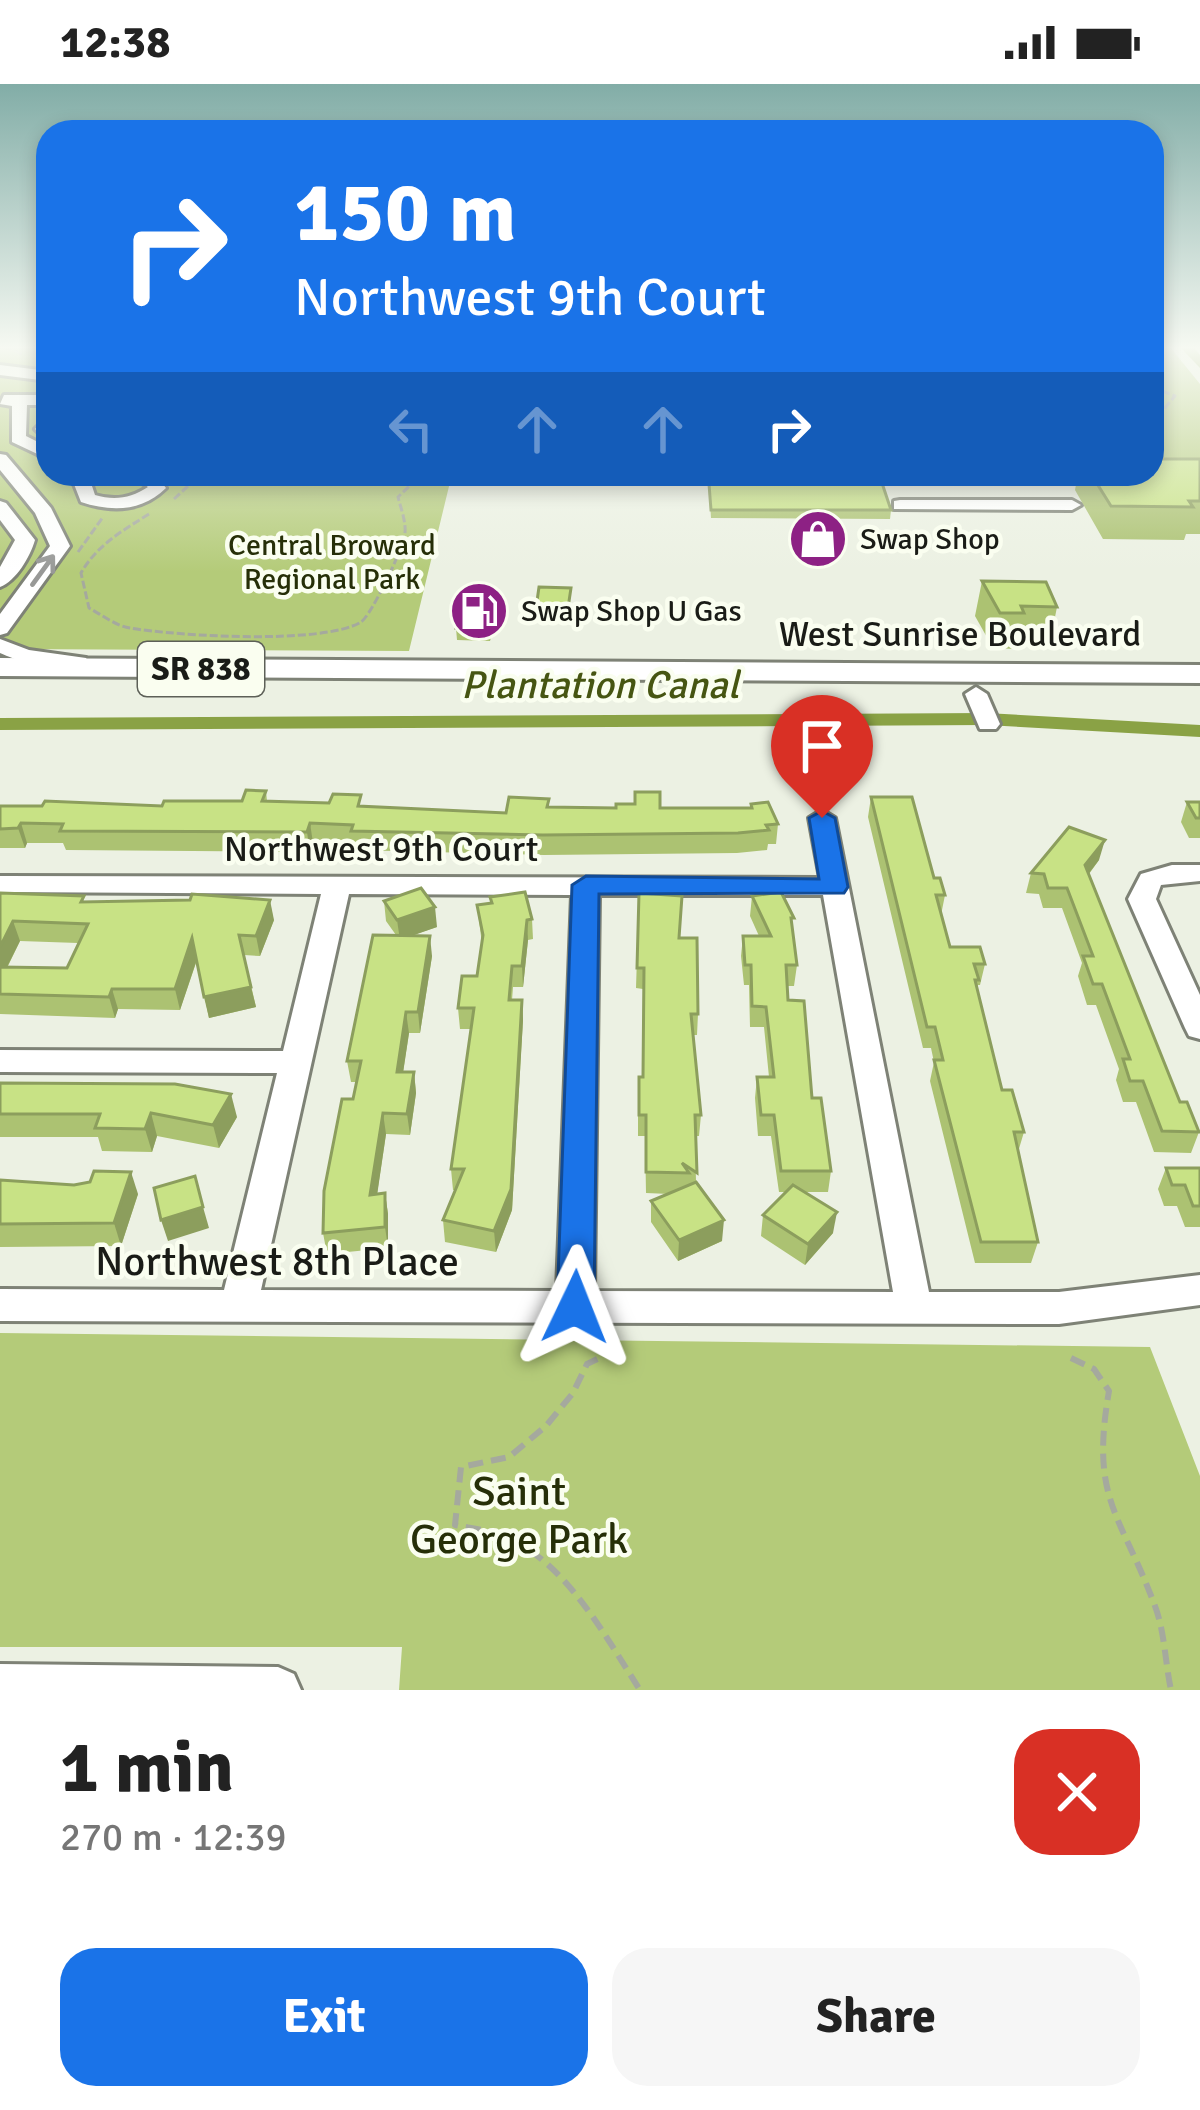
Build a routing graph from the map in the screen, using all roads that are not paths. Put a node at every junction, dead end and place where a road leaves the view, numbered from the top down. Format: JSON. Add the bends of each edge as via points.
{"nodes":[{"id":1,"x":19,"y":422,"type":"edge"},
{"id":2,"x":36,"y":448,"type":"edge"},
{"id":3,"x":0,"y":459,"type":"edge"},
{"id":4,"x":83,"y":486,"type":"edge"},
{"id":5,"x":155,"y":486,"type":"edge"},
{"id":6,"x":87,"y":498,"type":"junction"},
{"id":7,"x":1068,"y":498,"type":"dead end"},
{"id":8,"x":898,"y":499,"type":"dead end"},
{"id":9,"x":40,"y":508,"type":"junction"},
{"id":10,"x":2,"y":512,"type":"edge"},
{"id":11,"x":0,"y":581,"type":"edge"},
{"id":12,"x":0,"y":629,"type":"edge"},
{"id":13,"x":0,"y":645,"type":"edge"},
{"id":14,"x":0,"y":667,"type":"edge"},
{"id":15,"x":118,"y":668,"type":"junction"},
{"id":16,"x":1200,"y":674,"type":"edge"},
{"id":17,"x":0,"y":690,"type":"edge"},
{"id":18,"x":1200,"y":695,"type":"edge"},
{"id":19,"x":978,"y":701,"type":"junction"},
{"id":20,"x":822,"y":818,"type":"dead end"},
{"id":21,"x":1200,"y":873,"type":"edge"},
{"id":22,"x":0,"y":884,"type":"edge"},
{"id":23,"x":337,"y":885,"type":"junction"},
{"id":24,"x":586,"y":885,"type":"junction"},
{"id":25,"x":835,"y":887,"type":"junction"},
{"id":26,"x":1200,"y":1028,"type":"edge"},
{"id":27,"x":0,"y":1060,"type":"edge"},
{"id":28,"x":294,"y":1062,"type":"junction"},
{"id":29,"x":1200,"y":1290,"type":"edge"},
{"id":30,"x":0,"y":1305,"type":"edge"},
{"id":31,"x":239,"y":1305,"type":"junction"},
{"id":32,"x":575,"y":1307,"type":"junction"},
{"id":33,"x":914,"y":1309,"type":"junction"},
{"id":34,"x":0,"y":1687,"type":"edge"},
{"id":35,"x":278,"y":1690,"type":"edge"}],
"edges":[{"from":1,"to":2,"type":"street","via":[[18,438]]},
{"from":3,"to":9,"type":"street"},
{"from":4,"to":6,"type":"street"},
{"from":5,"to":6,"type":"street","via":[[143,498],[112,504]]},
{"from":6,"to":9,"type":"street"},
{"from":7,"to":8,"type":"street"},
{"from":9,"to":10,"type":"street"},
{"from":12,"to":9,"type":"street","one_way":true,"via":[[60,546]]},
{"from":10,"to":11,"type":"street","via":[[25,540]]},
{"from":13,"to":15,"type":"street","via":[[24,656]]},
{"from":14,"to":15,"type":"main road","name":"West Sunrise Boulevard","number":"SR 838"},
{"from":15,"to":19,"type":"main road","name":"West Sunrise Boulevard","number":"SR 838"},
{"from":16,"to":19,"type":"main road","name":"West Sunrise Boulevard","number":"SR 838"},
{"from":17,"to":19,"type":"main road","name":"West Sunrise Boulevard","number":"SR 838"},
{"from":18,"to":19,"type":"main road","name":"West Sunrise Boulevard","number":"SR 838"},
{"from":20,"to":25,"type":"street"},
{"from":21,"to":26,"type":"street","via":[[1150,880],[1142,899]]},
{"from":22,"to":23,"type":"street","name":"Northwest 9th Court"},
{"from":23,"to":24,"type":"street","name":"Northwest 9th Court"},
{"from":23,"to":28,"type":"street"},
{"from":24,"to":25,"type":"street","name":"Northwest 9th Court"},
{"from":24,"to":32,"type":"street"},
{"from":25,"to":33,"type":"street"},
{"from":27,"to":28,"type":"street"},
{"from":28,"to":31,"type":"street"},
{"from":29,"to":33,"type":"street","name":"Northwest 8th Place","via":[[1059,1308]]},
{"from":30,"to":31,"type":"street","name":"Northwest 8th Place"},
{"from":31,"to":32,"type":"street","name":"Northwest 8th Place"},
{"from":32,"to":33,"type":"street","name":"Northwest 8th Place"},
{"from":34,"to":35,"type":"street"}]}
